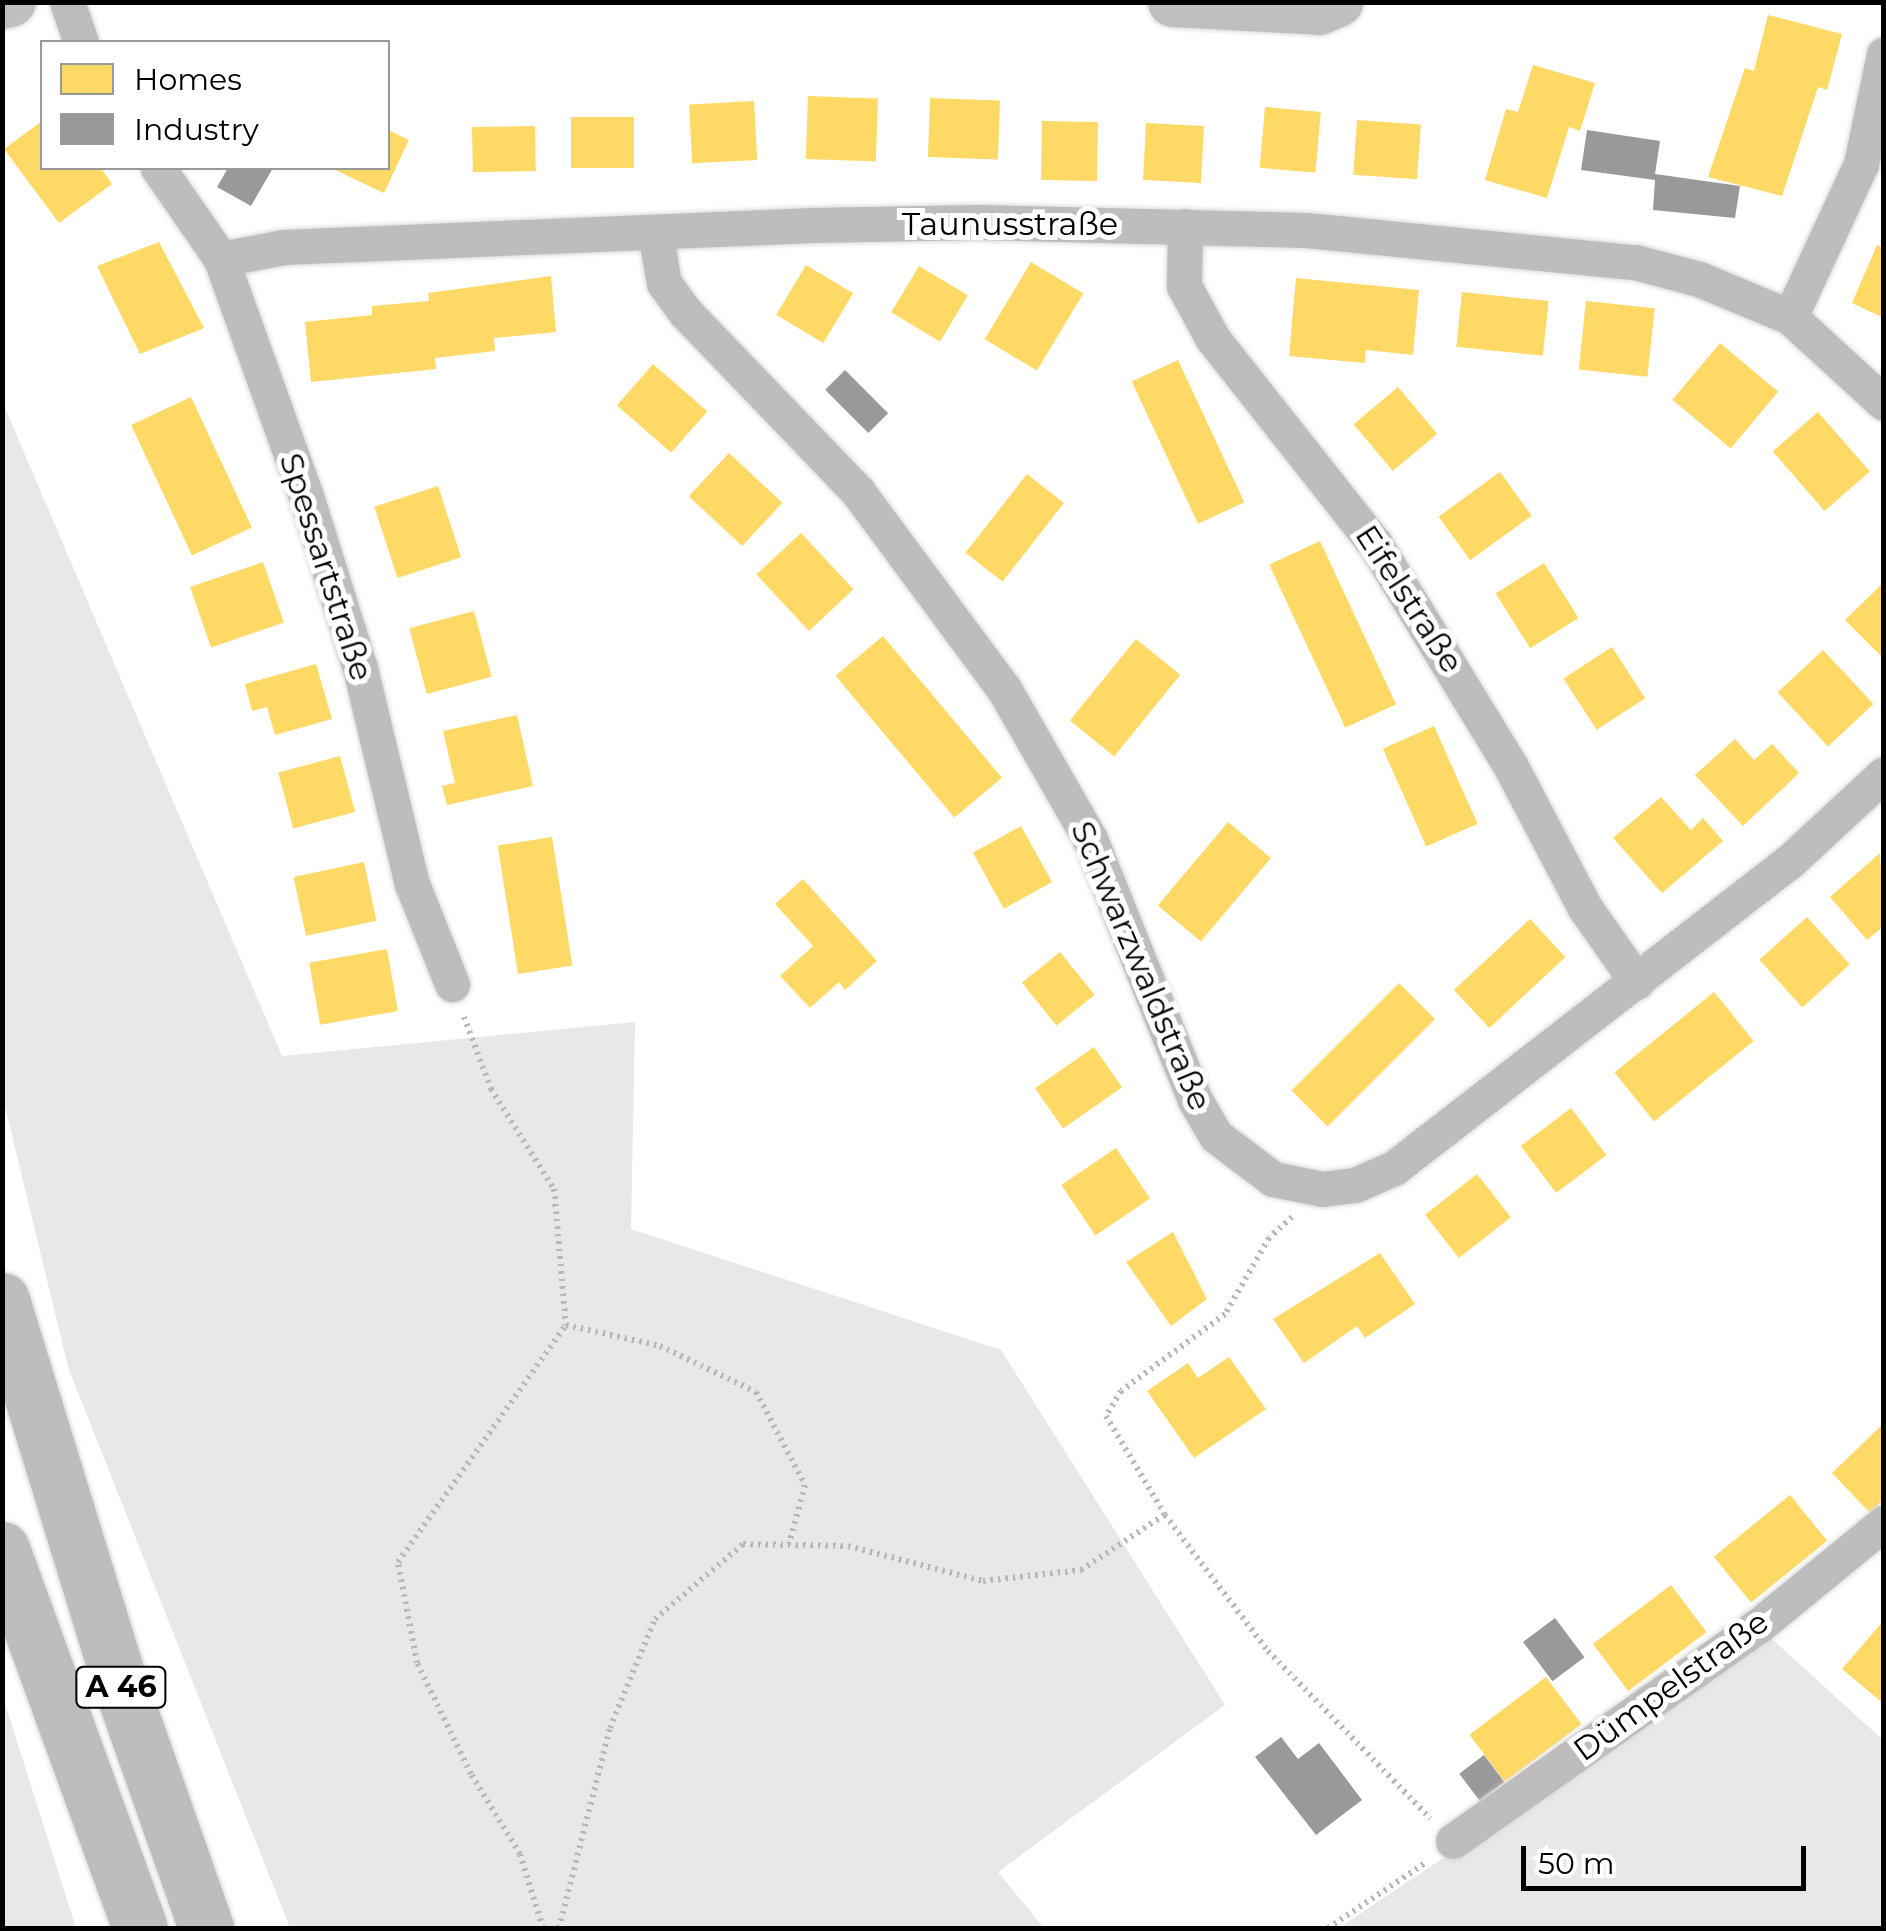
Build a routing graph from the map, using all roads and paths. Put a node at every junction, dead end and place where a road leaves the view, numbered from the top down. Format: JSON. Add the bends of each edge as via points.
{"nodes":[{"id":1,"x":11,"y":2,"type":"edge"},
{"id":2,"x":66,"y":2,"type":"edge"},
{"id":3,"x":1173,"y":2,"type":"edge"},
{"id":4,"x":1338,"y":2,"type":"edge"},
{"id":5,"x":2,"y":4,"type":"edge"},
{"id":6,"x":80,"y":40,"type":"edge"},
{"id":7,"x":1884,"y":54,"type":"edge"},
{"id":8,"x":159,"y":170,"type":"edge"},
{"id":9,"x":1185,"y":226,"type":"junction"},
{"id":10,"x":655,"y":232,"type":"junction"},
{"id":11,"x":220,"y":259,"type":"junction"},
{"id":12,"x":1790,"y":316,"type":"junction"},
{"id":13,"x":1884,"y":403,"type":"edge"},
{"id":14,"x":1884,"y":774,"type":"edge"},
{"id":15,"x":1637,"y":982,"type":"junction"},
{"id":16,"x":452,"y":984,"type":"joint"},
{"id":17,"x":1322,"y":1189,"type":"junction"},
{"id":18,"x":2,"y":1300,"type":"edge"},
{"id":19,"x":566,"y":1326,"type":"junction"},
{"id":20,"x":49,"y":1442,"type":"junction"},
{"id":21,"x":1165,"y":1515,"type":"junction"},
{"id":22,"x":1884,"y":1524,"type":"edge"},
{"id":23,"x":790,"y":1544,"type":"junction"},
{"id":24,"x":2,"y":1549,"type":"edge"},
{"id":25,"x":2,"y":1560,"type":"edge"},
{"id":26,"x":1453,"y":1841,"type":"junction"},
{"id":27,"x":100,"y":1928,"type":"edge"},
{"id":28,"x":140,"y":1928,"type":"edge"},
{"id":29,"x":206,"y":1928,"type":"edge"},
{"id":30,"x":237,"y":1928,"type":"edge"},
{"id":31,"x":543,"y":1928,"type":"edge"},
{"id":32,"x":559,"y":1928,"type":"edge"},
{"id":33,"x":1328,"y":1928,"type":"edge"}],
"edges":[{"from":1,"to":5,"type":"main road"},
{"from":2,"to":6,"type":"street"},
{"from":3,"to":4,"type":"main road","via":[[1320,10]]},
{"from":7,"to":12,"type":"street","via":[[1861,164]]},
{"from":8,"to":11,"type":"street","name":"Spessartstraße"},
{"from":9,"to":10,"type":"street","name":"Taunusstraße","via":[[979,222]]},
{"from":9,"to":12,"type":"street","name":"Taunusstraße","via":[[1306,230],[1635,262],[1734,291]]},
{"from":9,"to":15,"type":"street","name":"Eifelstraße","via":[[1184,286],[1213,339],[1375,544],[1492,734],[1585,908]]},
{"from":10,"to":11,"type":"street","name":"Taunusstraße","via":[[284,247]]},
{"from":10,"to":17,"type":"street","name":"Schwarzwaldstraße","via":[[664,283],[686,313],[858,492],[1004,689],[1090,839],[1195,1100],[1216,1136],[1273,1180]]},
{"from":11,"to":16,"type":"street","name":"Spessartstraße","via":[[306,496],[360,668],[412,884]]},
{"from":12,"to":13,"type":"street","name":"Taunusstraße"},
{"from":14,"to":15,"type":"street","name":"Schwarzwaldstraße","via":[[1789,862]]},
{"from":15,"to":17,"type":"street","name":"Schwarzwaldstraße","via":[[1394,1168],[1355,1185]]},
{"from":16,"to":19,"type":"path","via":[[491,1089],[554,1190]]},
{"from":17,"to":21,"type":"path","via":[[1269,1238],[1225,1314],[1111,1402],[1109,1428]]},
{"from":18,"to":20,"type":"highway","number":"A 46"},
{"from":19,"to":23,"type":"path","via":[[660,1346],[756,1392],[804,1485]]},
{"from":19,"to":31,"type":"path","via":[[398,1562],[416,1663],[520,1854]]},
{"from":20,"to":29,"type":"highway","number":"A 46","via":[[122,1689]]},
{"from":20,"to":30,"type":"highway"},
{"from":21,"to":23,"type":"path","via":[[1081,1570],[983,1581],[848,1546]]},
{"from":21,"to":26,"type":"path","via":[[1268,1651]]},
{"from":22,"to":26,"type":"street","name":"Dümpelstraße","via":[[1758,1626]]},
{"from":23,"to":32,"type":"path","via":[[743,1544],[656,1619],[610,1728]]},
{"from":24,"to":28,"type":"highway","number":"A 46"},
{"from":25,"to":27,"type":"highway","via":[[37,1736]]},
{"from":26,"to":33,"type":"path"}]}
